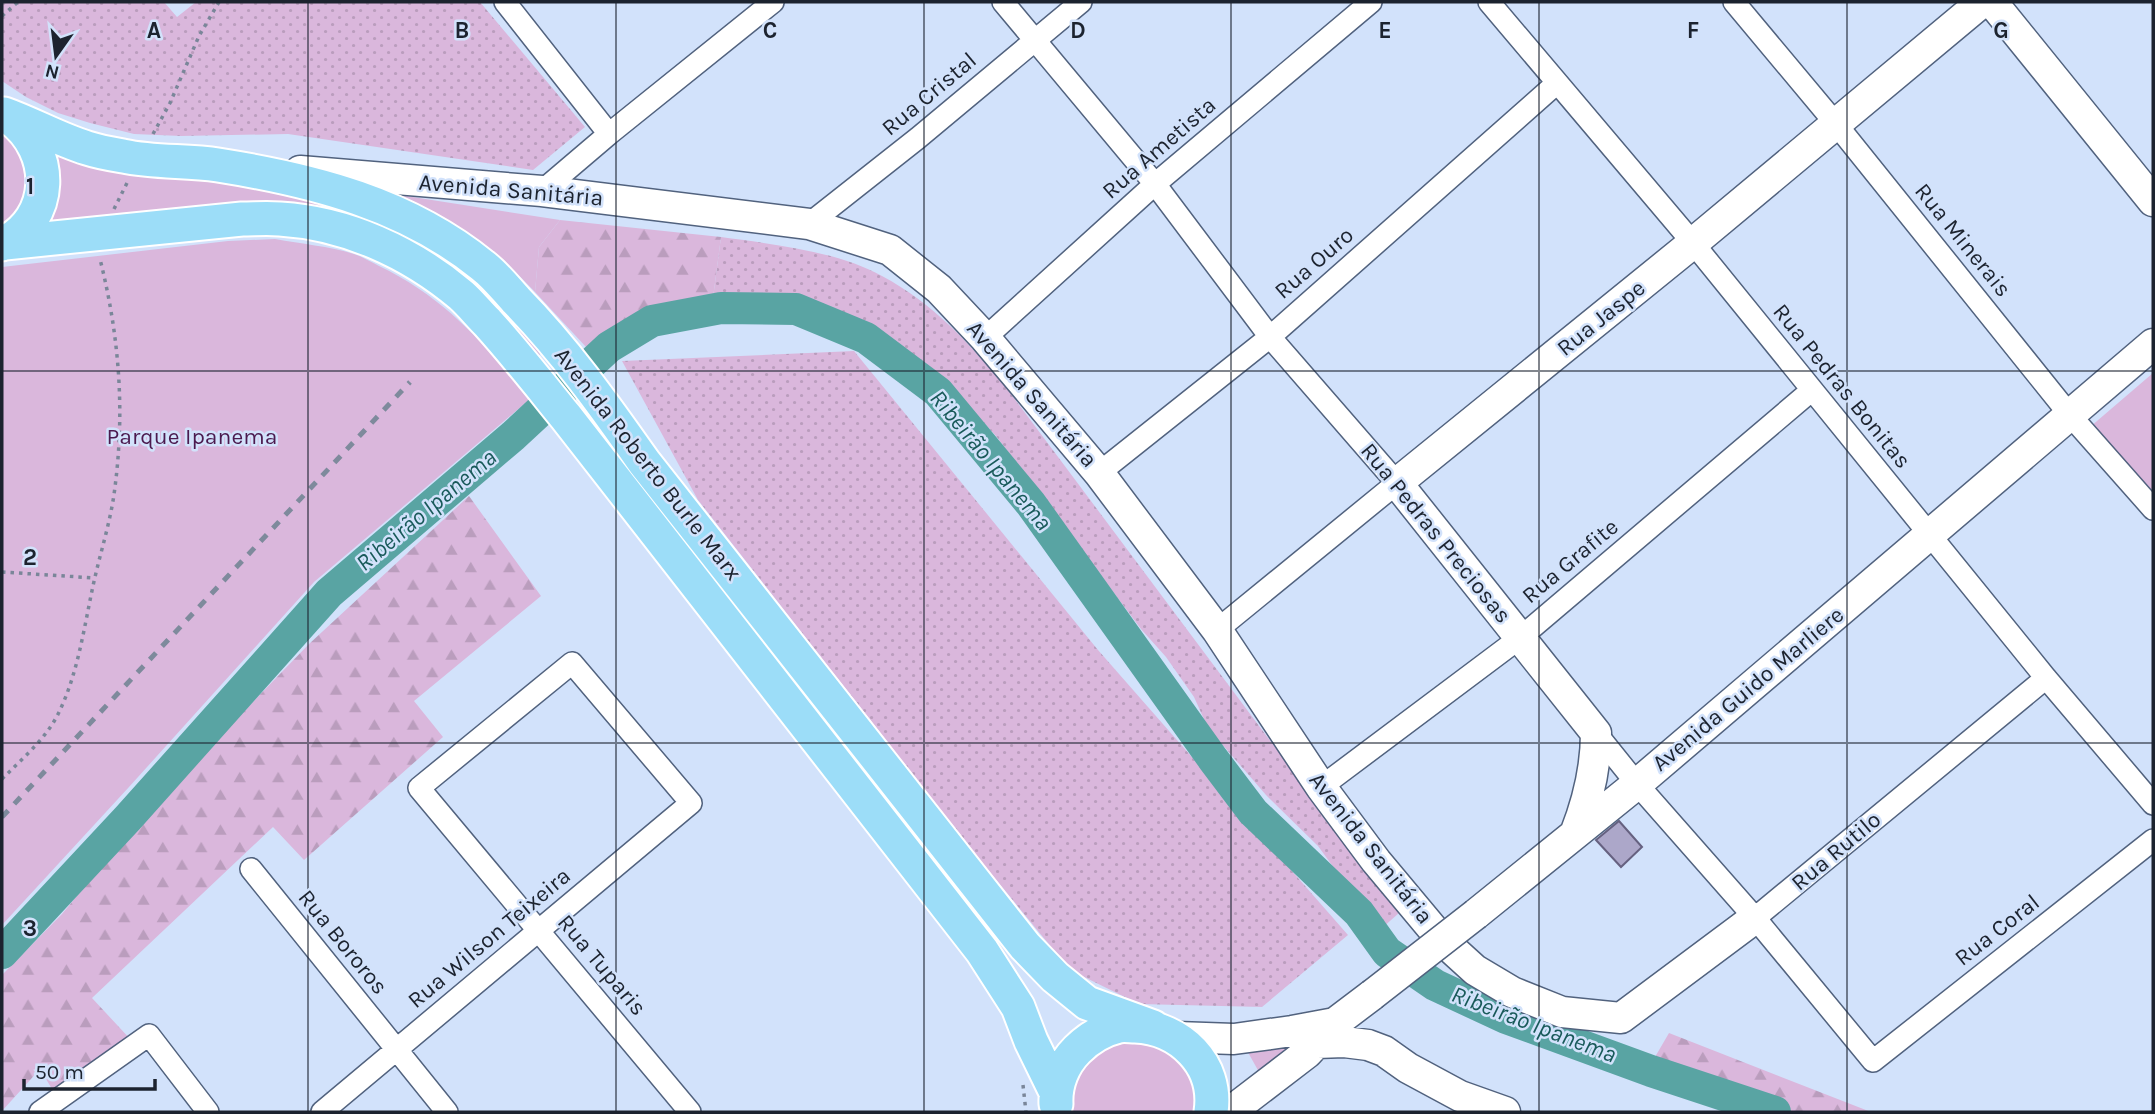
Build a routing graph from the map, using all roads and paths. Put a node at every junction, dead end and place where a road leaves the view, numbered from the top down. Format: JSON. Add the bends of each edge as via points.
{"nodes":[{"id":1,"x":18,"y":2,"type":"edge"},
{"id":2,"x":219,"y":2,"type":"edge"},
{"id":3,"x":505,"y":2,"type":"edge"},
{"id":4,"x":773,"y":2,"type":"edge"},
{"id":5,"x":1003,"y":2,"type":"edge"},
{"id":6,"x":1081,"y":2,"type":"edge"},
{"id":7,"x":1371,"y":2,"type":"edge"},
{"id":8,"x":1489,"y":2,"type":"edge"},
{"id":9,"x":1734,"y":2,"type":"edge"},
{"id":10,"x":1982,"y":2,"type":"edge"},
{"id":11,"x":1992,"y":2,"type":"edge"},
{"id":12,"x":2,"y":16,"type":"edge"},
{"id":13,"x":1036,"y":39,"type":"junction"},
{"id":14,"x":1557,"y":83,"type":"junction"},
{"id":15,"x":3,"y":114,"type":"edge"},
{"id":16,"x":1836,"y":124,"type":"junction"},
{"id":17,"x":609,"y":134,"type":"junction"},
{"id":18,"x":139,"y":159,"type":"junction"},
{"id":19,"x":216,"y":165,"type":"junction"},
{"id":20,"x":1155,"y":184,"type":"junction"},
{"id":21,"x":542,"y":191,"type":"junction"},
{"id":22,"x":2153,"y":201,"type":"edge"},
{"id":23,"x":809,"y":224,"type":"junction"},
{"id":24,"x":1693,"y":243,"type":"junction"},
{"id":25,"x":3,"y":244,"type":"edge"},
{"id":26,"x":100,"y":245,"type":"junction"},
{"id":27,"x":1270,"y":337,"type":"junction"},
{"id":28,"x":985,"y":338,"type":"junction"},
{"id":29,"x":2153,"y":344,"type":"edge"},
{"id":30,"x":1812,"y":390,"type":"junction"},
{"id":31,"x":2069,"y":414,"type":"junction"},
{"id":32,"x":1099,"y":472,"type":"junction"},
{"id":33,"x":1397,"y":483,"type":"junction"},
{"id":34,"x":2153,"y":509,"type":"edge"},
{"id":35,"x":1930,"y":535,"type":"junction"},
{"id":36,"x":2,"y":572,"type":"edge"},
{"id":37,"x":95,"y":578,"type":"junction"},
{"id":38,"x":1217,"y":630,"type":"junction"},
{"id":39,"x":1521,"y":637,"type":"junction"},
{"id":40,"x":2046,"y":678,"type":"junction"},
{"id":41,"x":1596,"y":733,"type":"junction"},
{"id":42,"x":2,"y":779,"type":"edge"},
{"id":43,"x":1636,"y":784,"type":"junction"},
{"id":44,"x":1321,"y":787,"type":"junction"},
{"id":45,"x":691,"y":803,"type":"joint"},
{"id":46,"x":2153,"y":804,"type":"edge"},
{"id":47,"x":1575,"y":834,"type":"junction"},
{"id":48,"x":2153,"y":840,"type":"edge"},
{"id":49,"x":251,"y":869,"type":"dead end"},
{"id":50,"x":1755,"y":918,"type":"junction"},
{"id":51,"x":539,"y":930,"type":"junction"},
{"id":52,"x":1366,"y":1000,"type":"junction"},
{"id":53,"x":1621,"y":1018,"type":"joint"},
{"id":54,"x":1165,"y":1032,"type":"junction"},
{"id":55,"x":1326,"y":1033,"type":"junction"},
{"id":56,"x":397,"y":1050,"type":"junction"},
{"id":57,"x":1384,"y":1051,"type":"junction"},
{"id":58,"x":1873,"y":1061,"type":"joint"},
{"id":59,"x":1056,"y":1101,"type":"edge"},
{"id":60,"x":48,"y":1110,"type":"edge"},
{"id":61,"x":208,"y":1112,"type":"edge"},
{"id":62,"x":322,"y":1112,"type":"edge"},
{"id":63,"x":447,"y":1112,"type":"edge"},
{"id":64,"x":691,"y":1112,"type":"edge"},
{"id":65,"x":1211,"y":1112,"type":"edge"},
{"id":66,"x":1230,"y":1112,"type":"edge"},
{"id":67,"x":1505,"y":1112,"type":"edge"}],
"edges":[{"from":1,"to":12,"type":"path"},
{"from":2,"to":18,"type":"path"},
{"from":3,"to":17,"type":"street"},
{"from":4,"to":17,"type":"street"},
{"from":5,"to":13,"type":"street","name":"Rua Pedras Preciosas"},
{"from":6,"to":13,"type":"street","name":"Rua Cristal"},
{"from":7,"to":20,"type":"street","name":"Rua Ametista"},
{"from":8,"to":14,"type":"street","name":"Rua Pedras Bonitas"},
{"from":9,"to":16,"type":"street","name":"Rua Minerais"},
{"from":10,"to":16,"type":"main road","name":"Rua Jaspe"},
{"from":11,"to":22,"type":"main road"},
{"from":13,"to":20,"type":"street","name":"Rua Pedras Preciosas"},
{"from":13,"to":23,"type":"street","name":"Rua Cristal"},
{"from":14,"to":24,"type":"street","name":"Rua Pedras Bonitas"},
{"from":14,"to":27,"type":"street","name":"Rua Ouro"},
{"from":15,"to":18,"type":"main road","name":"Avenida Roberto Burle Marx","via":[[88,149]]},
{"from":15,"to":25,"type":"main road","via":[[22,127],[35,145],[43,190],[23,230]]},
{"from":16,"to":24,"type":"main road","name":"Rua Jaspe"},
{"from":16,"to":31,"type":"street","name":"Rua Minerais"},
{"from":17,"to":21,"type":"street"},
{"from":18,"to":19,"type":"main road","name":"Avenida Roberto Burle Marx"},
{"from":18,"to":26,"type":"path"},
{"from":19,"to":21,"type":"main road","name":"Avenida Sanitária"},
{"from":19,"to":54,"type":"main road","name":"Avenida Roberto Burle Marx","via":[[361,197],[413,219],[484,267],[541,326],[593,390],[644,462],[1025,946],[1087,1003]]},
{"from":20,"to":27,"type":"street","name":"Rua Pedras Preciosas"},
{"from":20,"to":28,"type":"street","name":"Rua Ametista"},
{"from":21,"to":23,"type":"main road","name":"Avenida Sanitária"},
{"from":23,"to":28,"type":"main road","name":"Avenida Sanitária","via":[[890,250],[939,289]]},
{"from":24,"to":30,"type":"street","name":"Rua Pedras Bonitas"},
{"from":24,"to":33,"type":"main road","name":"Rua Jaspe"},
{"from":25,"to":26,"type":"main road","name":"Avenida Roberto Burle Marx"},
{"from":26,"to":37,"type":"path","via":[[117,340],[119,441],[115,489]]},
{"from":26,"to":59,"type":"main road","name":"Avenida Roberto Burle Marx","via":[[242,219],[314,224],[375,241],[462,296],[514,352],[982,951],[1018,1007]]},
{"from":27,"to":32,"type":"street","name":"Rua Ouro"},
{"from":27,"to":33,"type":"street","name":"Rua Pedras Preciosas"},
{"from":28,"to":32,"type":"main road","name":"Avenida Sanitária"},
{"from":29,"to":31,"type":"main road","name":"Avenida Guido Marliere"},
{"from":30,"to":35,"type":"street","name":"Rua Pedras Bonitas"},
{"from":30,"to":39,"type":"street","name":"Rua Grafite"},
{"from":31,"to":34,"type":"street","name":"Rua Minerais"},
{"from":31,"to":35,"type":"main road","name":"Avenida Guido Marliere"},
{"from":32,"to":38,"type":"main road","name":"Avenida Sanitária"},
{"from":33,"to":38,"type":"street","name":"Rua Jaspe"},
{"from":33,"to":39,"type":"main road","name":"Rua Pedras Preciosas"},
{"from":35,"to":40,"type":"street","name":"Rua Pedras Bonitas"},
{"from":35,"to":43,"type":"main road","name":"Avenida Guido Marliere"},
{"from":36,"to":37,"type":"path"},
{"from":37,"to":42,"type":"path","via":[[60,712]]},
{"from":38,"to":44,"type":"main road","name":"Avenida Sanitária"},
{"from":39,"to":41,"type":"main road","name":"Rua Pedras Preciosas"},
{"from":39,"to":44,"type":"street","name":"Rua Grafite"},
{"from":40,"to":46,"type":"street","name":"Rua Pedras Bonitas"},
{"from":40,"to":50,"type":"street","name":"Rua Rutilo"},
{"from":41,"to":43,"type":"street","name":"Rua Pedras Preciosas"},
{"from":41,"to":47,"type":"main road","via":[[1591,786]]},
{"from":43,"to":47,"type":"main road","name":"Avenida Guido Marliere"},
{"from":43,"to":50,"type":"street","name":"Rua Pedras Preciosas"},
{"from":44,"to":53,"type":"main road","name":"Avenida Sanitária","via":[[1404,895],[1475,970],[1512,992],[1562,1012]]},
{"from":45,"to":51,"type":"street","name":"Rua Wilson Teixeira"},
{"from":45,"to":51,"type":"street","name":"Rua Tuparis","via":[[572,663],[419,788]]},
{"from":47,"to":52,"type":"main road","name":"Avenida Guido Marliere","bridge":true},
{"from":48,"to":58,"type":"street","name":"Rua Coral"},
{"from":49,"to":56,"type":"street","name":"Rua Bororos"},
{"from":50,"to":53,"type":"main road","name":"Rua Rutilo"},
{"from":50,"to":58,"type":"street","name":"Rua Pedras Preciosas"},
{"from":51,"to":56,"type":"street","name":"Rua Wilson Teixeira"},
{"from":51,"to":64,"type":"street","name":"Rua Tuparis"},
{"from":52,"to":55,"type":"main road","name":"Avenida Guido Marliere"},
{"from":52,"to":57,"type":"main road","via":[[1365,1021]]},
{"from":54,"to":55,"type":"main road","name":"Avenida Guido Marliere","via":[[1234,1039],[1292,1031]]},
{"from":54,"to":59,"type":"main road","via":[[1121,1025],[1090,1037],[1067,1060]]},
{"from":54,"to":65,"type":"main road","via":[[1192,1051],[1204,1068],[1211,1087]]},
{"from":55,"to":57,"type":"main road"},
{"from":55,"to":66,"type":"main road","name":"Avenida Guido Marliere"},
{"from":56,"to":62,"type":"street","name":"Rua Wilson Teixeira"},
{"from":56,"to":63,"type":"street","name":"Rua Bororos"},
{"from":57,"to":67,"type":"main road","via":[[1460,1096]]},
{"from":60,"to":61,"type":"street","via":[[149,1035]]}]}
